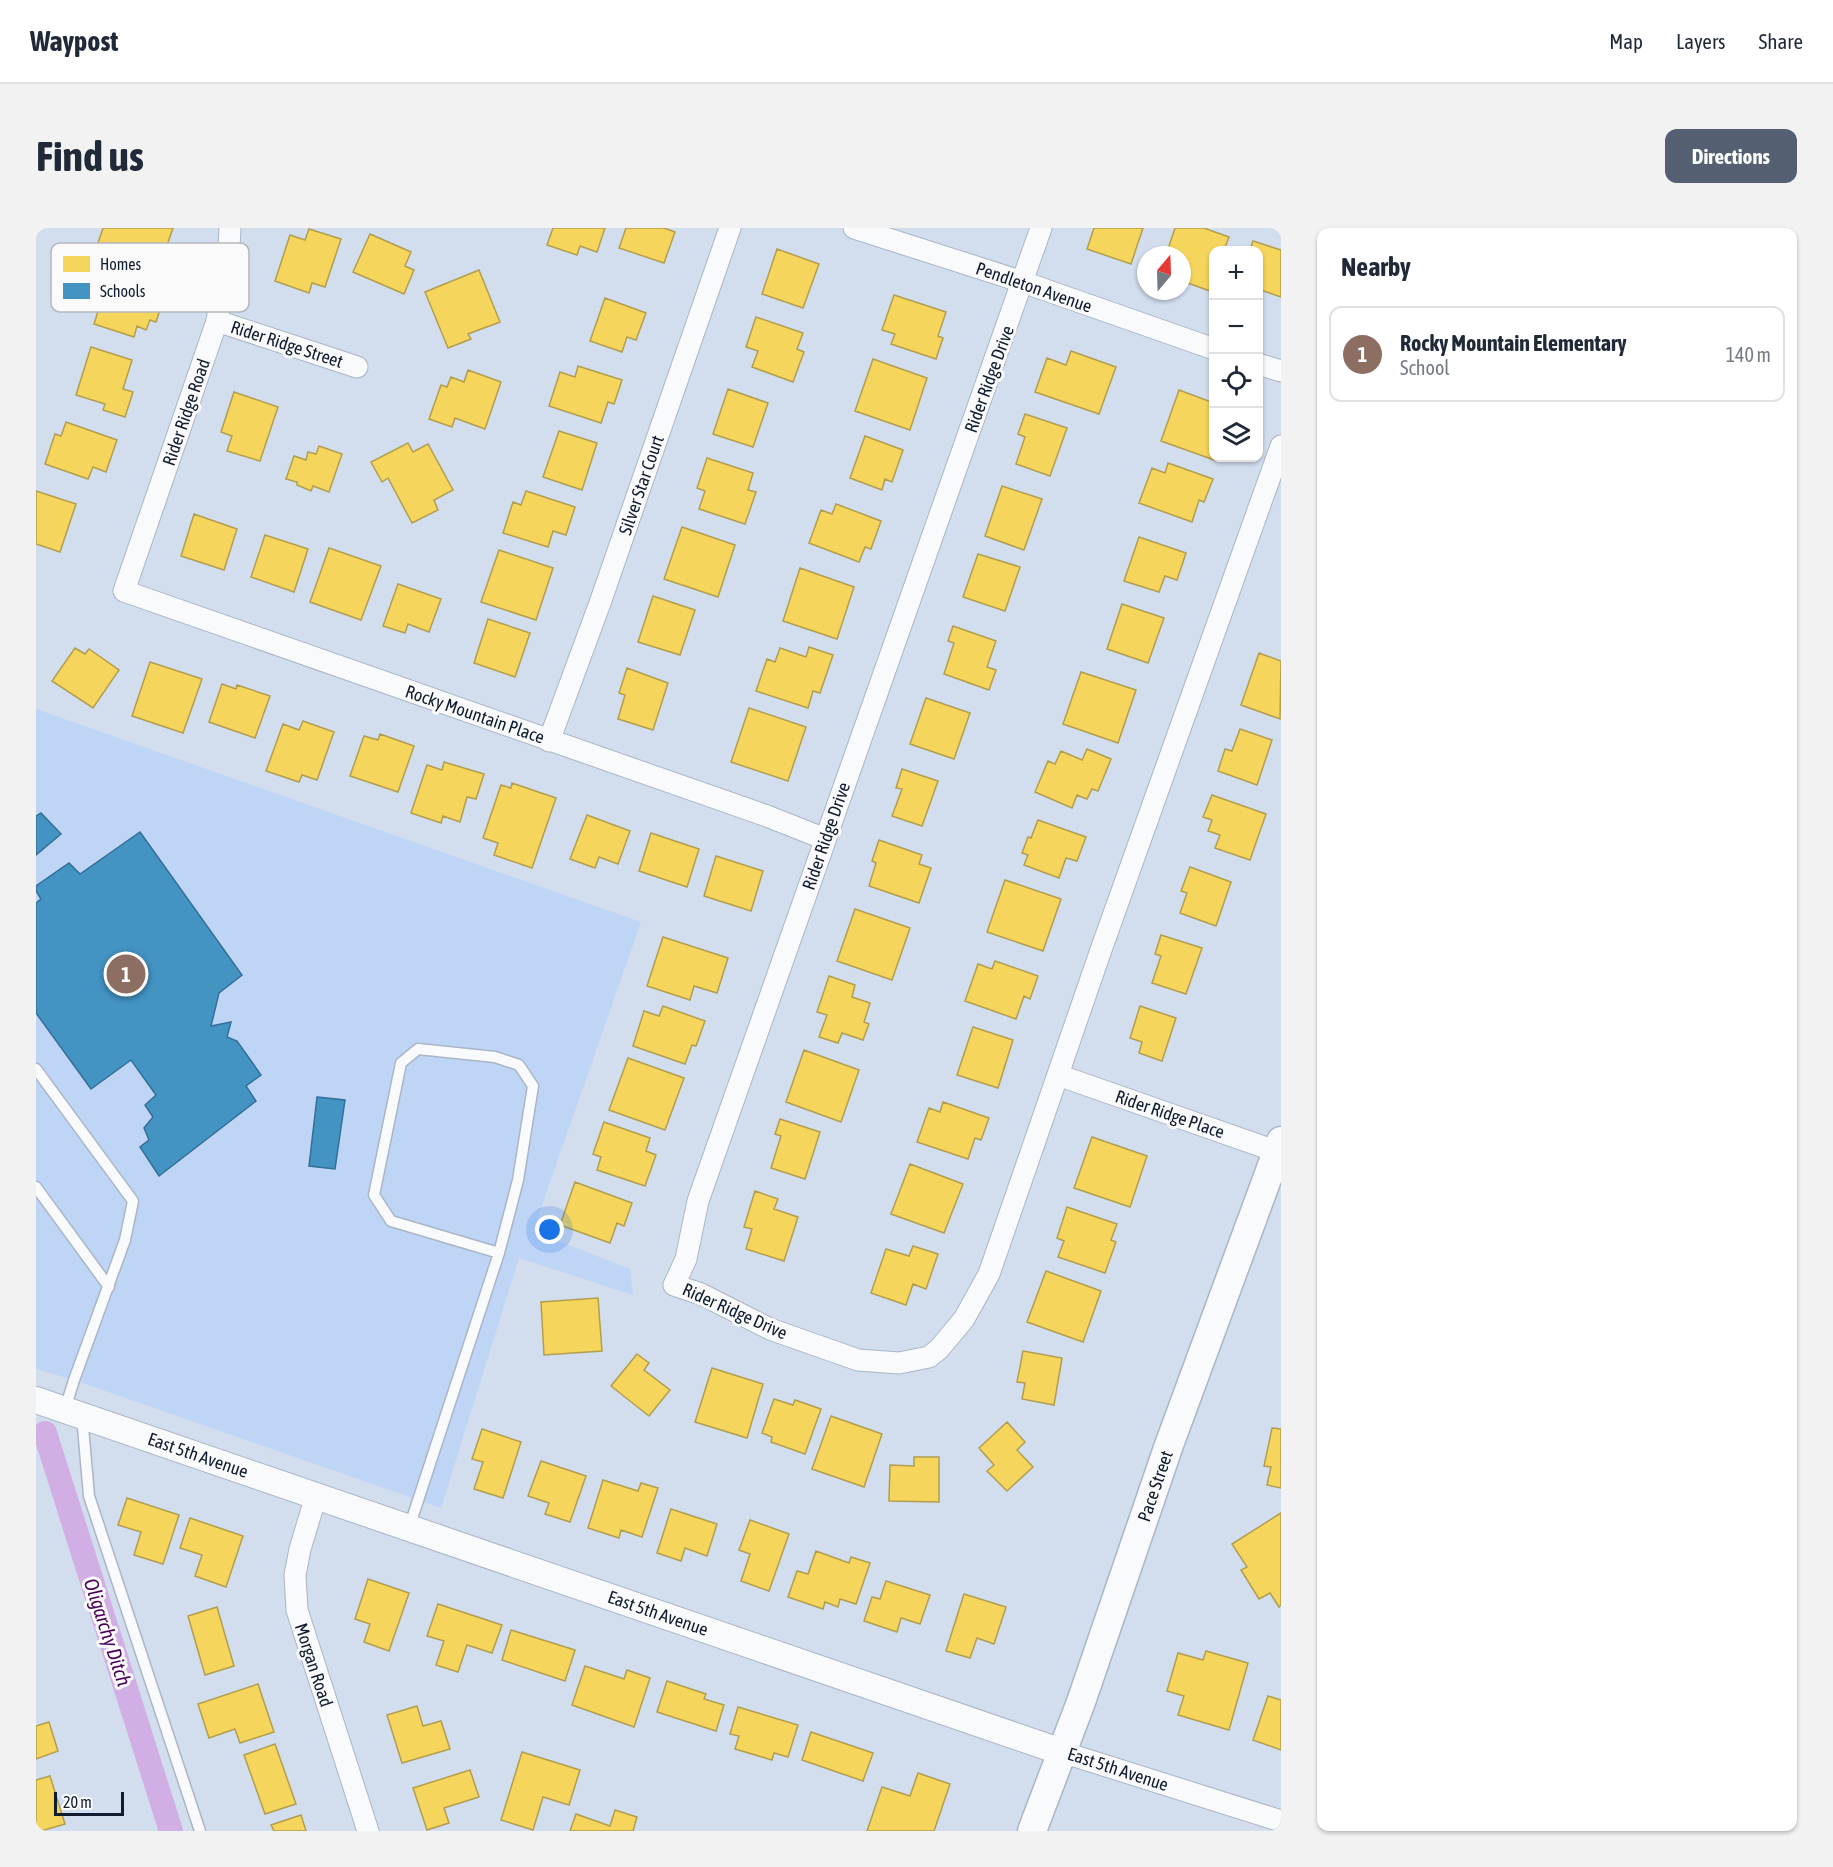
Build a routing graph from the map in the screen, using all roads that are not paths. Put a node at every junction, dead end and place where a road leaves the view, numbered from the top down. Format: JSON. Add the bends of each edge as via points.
{"nodes":[{"id":1,"x":230,"y":228,"type":"edge"},
{"id":2,"x":730,"y":228,"type":"edge"},
{"id":3,"x":854,"y":228,"type":"edge"},
{"id":4,"x":1041,"y":228,"type":"edge"},
{"id":5,"x":229,"y":243,"type":"edge"},
{"id":6,"x":1023,"y":282,"type":"junction"},
{"id":7,"x":218,"y":312,"type":"edge"},
{"id":8,"x":217,"y":321,"type":"junction"},
{"id":9,"x":1209,"y":347,"type":"edge"},
{"id":10,"x":1263,"y":366,"type":"edge"},
{"id":11,"x":357,"y":367,"type":"dead end"},
{"id":12,"x":1281,"y":371,"type":"edge"},
{"id":13,"x":1281,"y":446,"type":"edge"},
{"id":14,"x":124,"y":591,"type":"joint"},
{"id":15,"x":549,"y":741,"type":"junction"},
{"id":16,"x":825,"y":839,"type":"junction"},
{"id":17,"x":36,"y":1069,"type":"edge"},
{"id":18,"x":1058,"y":1075,"type":"junction"},
{"id":19,"x":1280,"y":1148,"type":"edge"},
{"id":20,"x":36,"y":1187,"type":"edge"},
{"id":21,"x":499,"y":1253,"type":"junction"},
{"id":22,"x":109,"y":1287,"type":"junction"},
{"id":23,"x":36,"y":1400,"type":"edge"},
{"id":24,"x":74,"y":1413,"type":"junction"},
{"id":25,"x":315,"y":1496,"type":"junction"},
{"id":26,"x":409,"y":1528,"type":"junction"},
{"id":27,"x":1062,"y":1752,"type":"junction"},
{"id":28,"x":1281,"y":1821,"type":"edge"},
{"id":29,"x":200,"y":1831,"type":"edge"},
{"id":30,"x":368,"y":1831,"type":"edge"},
{"id":31,"x":1032,"y":1831,"type":"edge"}],
"edges":[{"from":1,"to":5,"type":"street","name":"Rider Ridge Road"},
{"from":2,"to":15,"type":"street","name":"Silver Star Court"},
{"from":3,"to":6,"type":"street","name":"Pendleton Avenue"},
{"from":4,"to":6,"type":"street","name":"Rider Ridge Drive"},
{"from":6,"to":9,"type":"street","name":"Pendleton Avenue"},
{"from":6,"to":16,"type":"street","name":"Rider Ridge Drive"},
{"from":7,"to":8,"type":"street","name":"Rider Ridge Road"},
{"from":8,"to":11,"type":"street","name":"Rider Ridge Street"},
{"from":8,"to":14,"type":"street","name":"Rider Ridge Road"},
{"from":10,"to":12,"type":"street"},
{"from":13,"to":18,"type":"street","name":"Rider Ridge Drive"},
{"from":14,"to":15,"type":"street","name":"Rocky Mountain Place"},
{"from":15,"to":16,"type":"street","name":"Rocky Mountain Place"},
{"from":16,"to":18,"type":"street","name":"Rider Ridge Drive","via":[[698,1201],[686,1259],[674,1285],[701,1294],[770,1329],[858,1360],[899,1363],[930,1358],[964,1319],[989,1274]]},
{"from":17,"to":22,"type":"lane","via":[[133,1202]]},
{"from":18,"to":19,"type":"street","name":"Rider Ridge Place"},
{"from":19,"to":27,"type":"main road","name":"Pace Street","via":[[1169,1445]]},
{"from":20,"to":22,"type":"lane"},
{"from":21,"to":21,"type":"lane","via":[[518,1180],[533,1086],[519,1065],[495,1056],[418,1049],[401,1063],[374,1195],[391,1221]]},
{"from":21,"to":26,"type":"lane"},
{"from":22,"to":24,"type":"lane","via":[[74,1380]]},
{"from":23,"to":24,"type":"street","name":"East 5th Avenue"},
{"from":24,"to":25,"type":"street","name":"East 5th Avenue"},
{"from":24,"to":29,"type":"lane","via":[[89,1496]]},
{"from":25,"to":26,"type":"street","name":"East 5th Avenue"},
{"from":25,"to":30,"type":"street","name":"Morgan Road","via":[[295,1575],[297,1610]]},
{"from":26,"to":27,"type":"street","name":"East 5th Avenue"},
{"from":27,"to":28,"type":"street","name":"East 5th Avenue"},
{"from":27,"to":31,"type":"main road","name":"Pace Street"}]}
